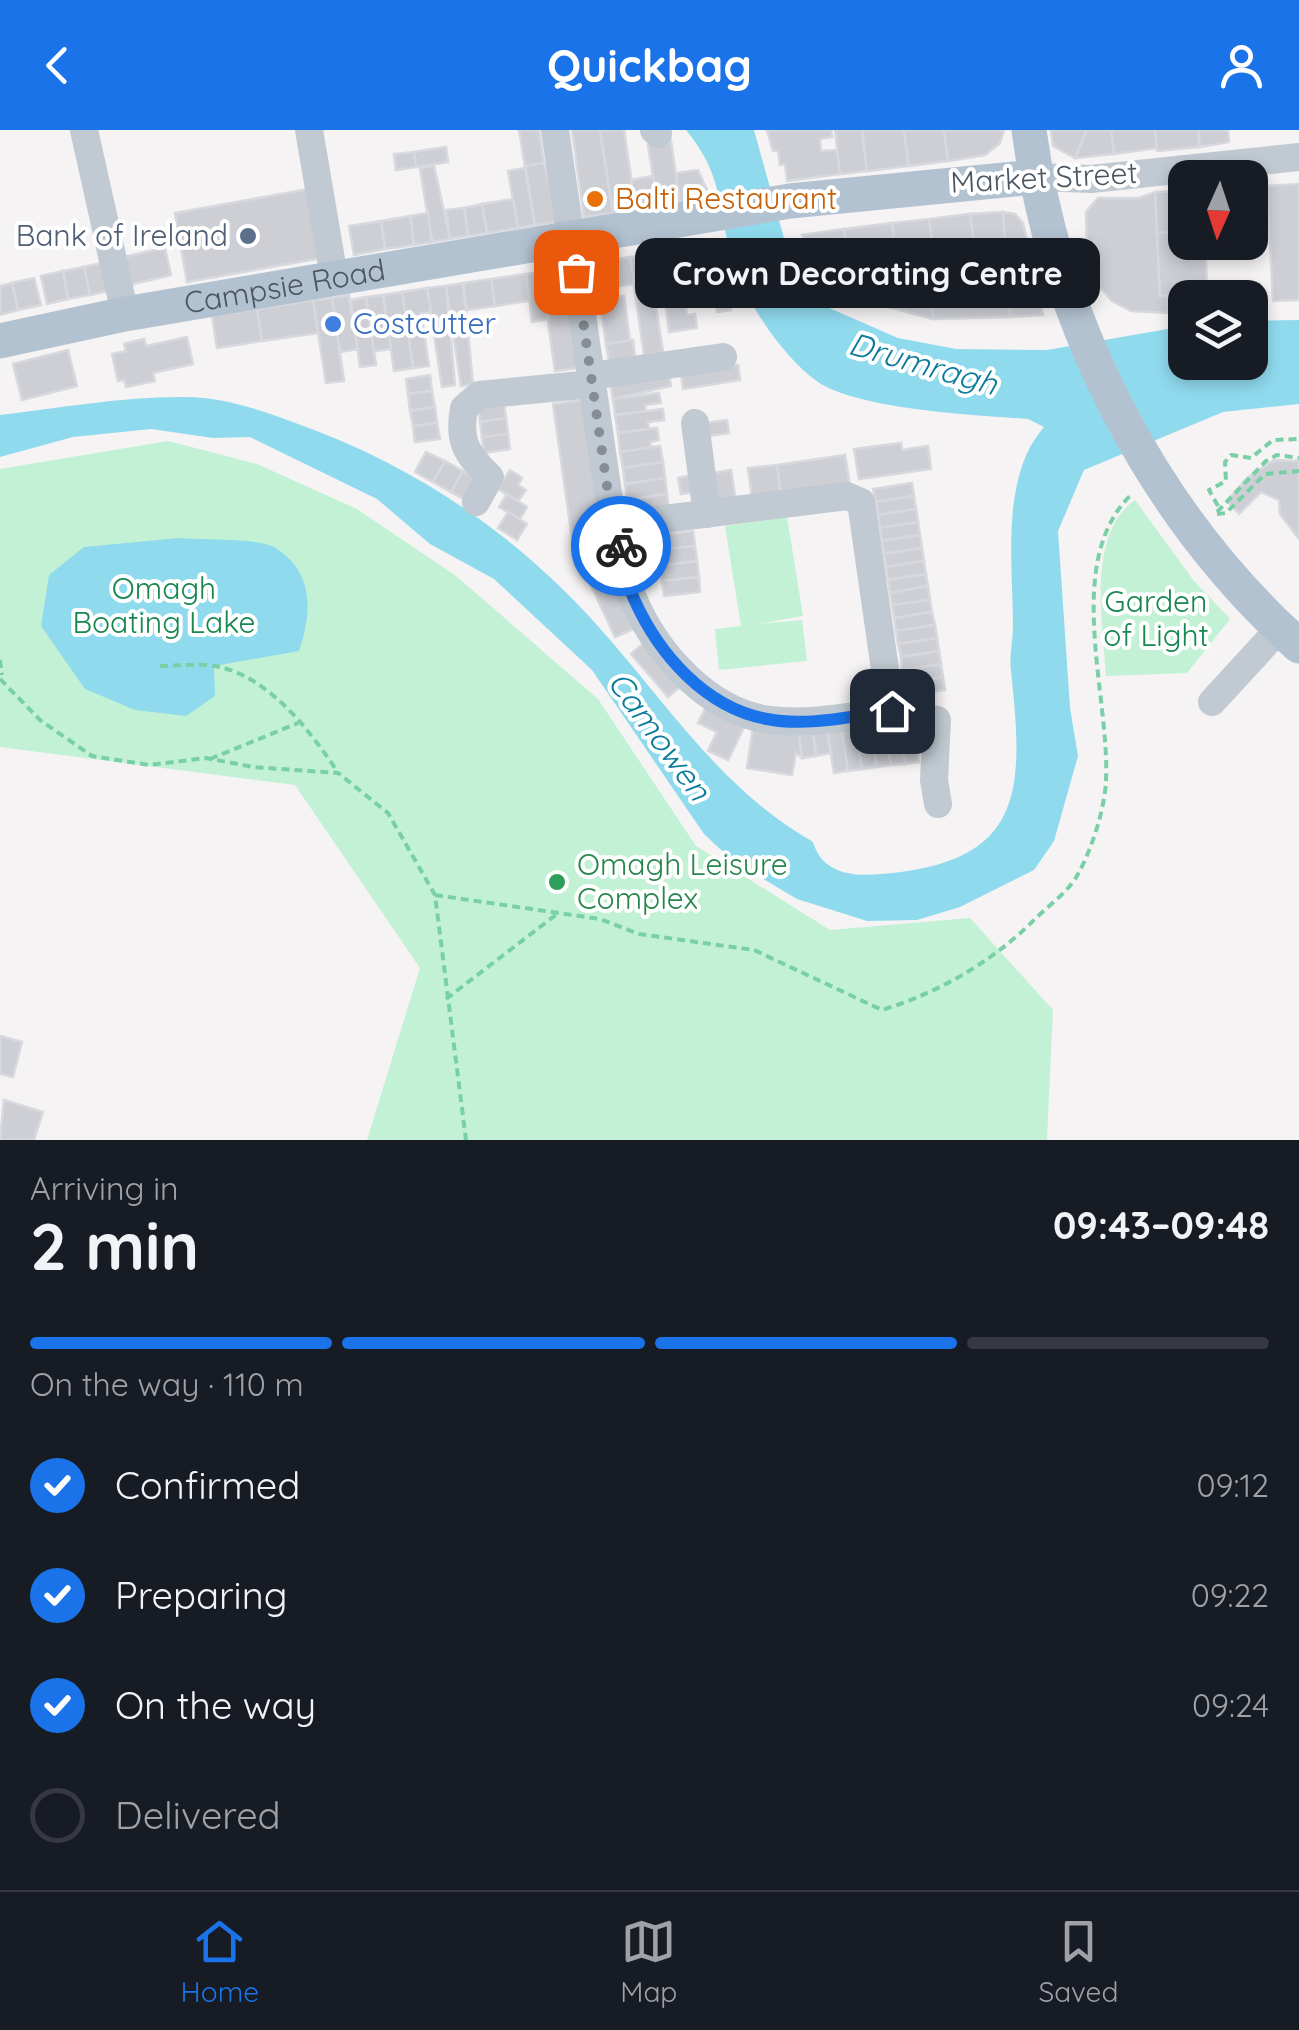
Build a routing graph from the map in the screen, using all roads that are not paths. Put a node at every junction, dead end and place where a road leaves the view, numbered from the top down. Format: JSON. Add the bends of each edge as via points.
{"nodes":[{"id":1,"x":84,"y":130,"type":"edge"},
{"id":2,"x":309,"y":130,"type":"edge"},
{"id":3,"x":555,"y":130,"type":"edge"},
{"id":4,"x":1029,"y":130,"type":"edge"},
{"id":5,"x":1299,"y":157,"type":"edge"},
{"id":6,"x":1036,"y":177,"type":"junction"},
{"id":7,"x":708,"y":216,"type":"joint"},
{"id":8,"x":571,"y":237,"type":"junction"},
{"id":9,"x":334,"y":278,"type":"junction"},
{"id":10,"x":125,"y":314,"type":"junction"},
{"id":11,"x":0,"y":341,"type":"edge"},
{"id":12,"x":723,"y":358,"type":"dead end"},
{"id":13,"x":592,"y":380,"type":"junction"},
{"id":14,"x":695,"y":422,"type":"dead end"},
{"id":15,"x":476,"y":502,"type":"dead end"},
{"id":16,"x":708,"y":514,"type":"junction"},
{"id":17,"x":616,"y":526,"type":"junction"},
{"id":18,"x":1289,"y":637,"type":"edge"},
{"id":19,"x":1212,"y":702,"type":"dead end"},
{"id":20,"x":892,"y":711,"type":"junction"},
{"id":21,"x":938,"y":804,"type":"dead end"}],
"edges":[{"from":1,"to":10,"type":"street"},
{"from":2,"to":9,"type":"street"},
{"from":3,"to":8,"type":"street"},
{"from":4,"to":6,"type":"main road"},
{"from":5,"to":6,"type":"street","name":"Market Street","via":[[1091,179]]},
{"from":6,"to":7,"type":"main road","name":"Market Street","via":[[790,201]]},
{"from":6,"to":18,"type":"main road","via":[[1076,317],[1146,462],[1230,580]]},
{"from":7,"to":8,"type":"main road","name":"Campsie Road"},
{"from":8,"to":9,"type":"main road","name":"Campsie Road"},
{"from":8,"to":13,"type":"street"},
{"from":9,"to":10,"type":"main road","name":"Campsie Road"},
{"from":10,"to":11,"type":"main road","name":"Campsie Road"},
{"from":12,"to":13,"type":"street"},
{"from":13,"to":15,"type":"street","via":[[479,395],[464,408],[460,432],[466,455],[490,476]]},
{"from":13,"to":17,"type":"street"},
{"from":14,"to":16,"type":"street"},
{"from":16,"to":17,"type":"street"},
{"from":16,"to":20,"type":"street","via":[[848,496],[861,502]]},
{"from":17,"to":20,"type":"street","via":[[633,598],[670,657],[713,700],[768,720]]},
{"from":18,"to":19,"type":"street"},
{"from":20,"to":21,"type":"street","via":[[937,720]]}]}
